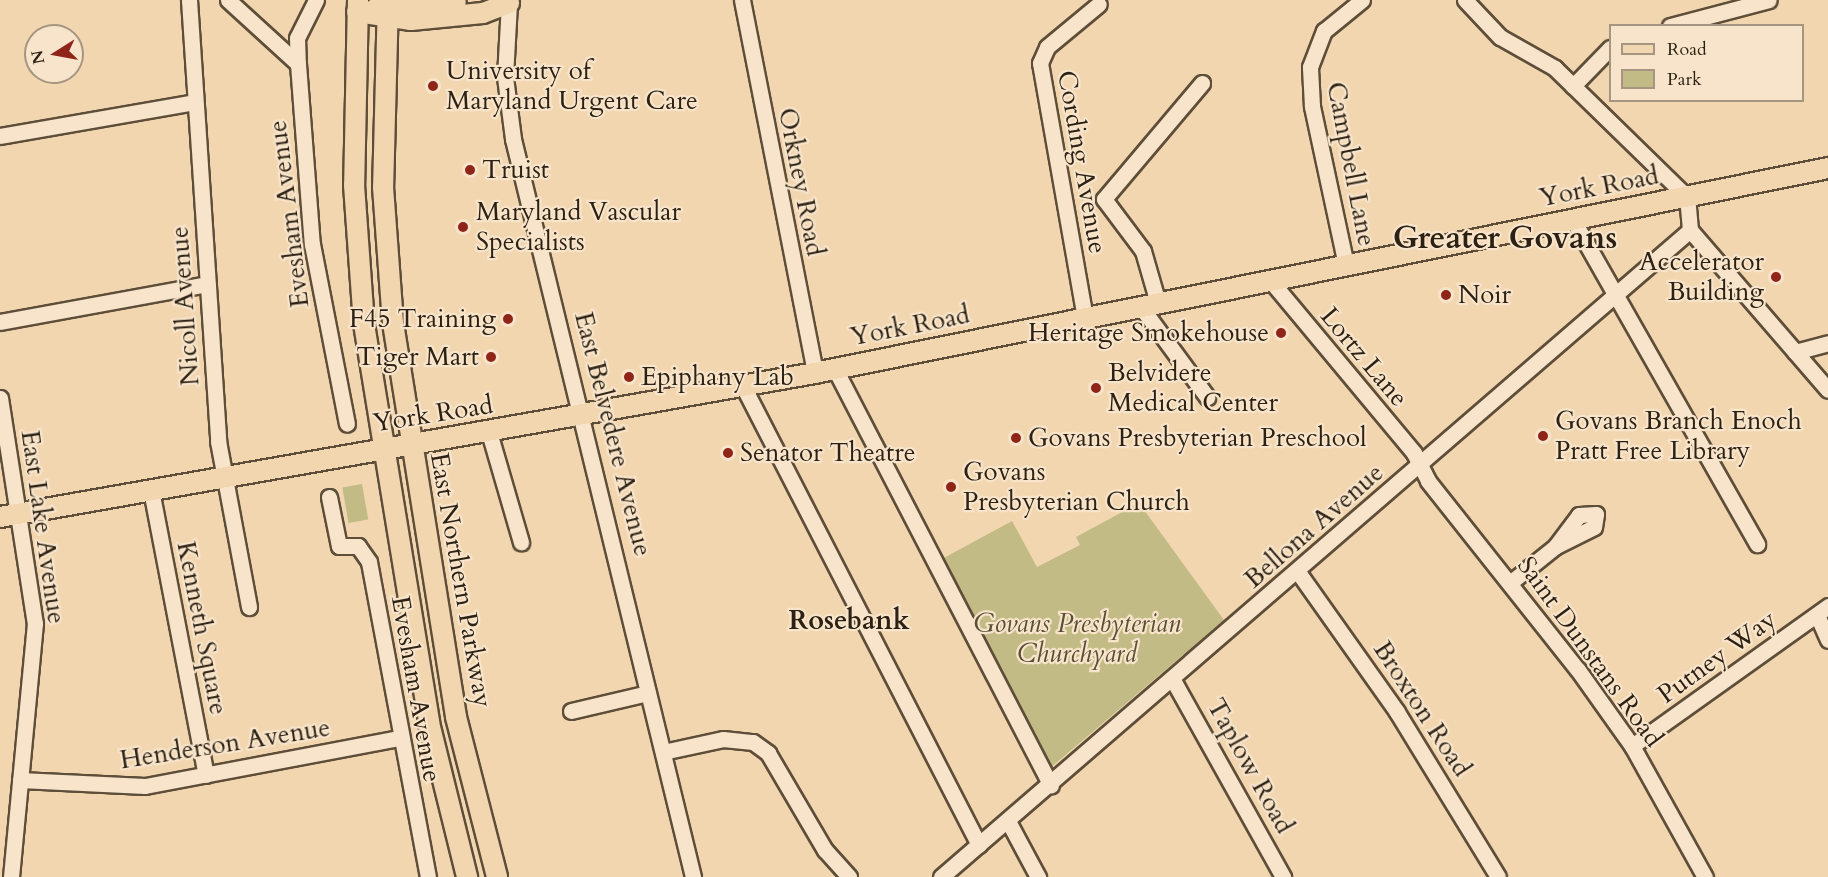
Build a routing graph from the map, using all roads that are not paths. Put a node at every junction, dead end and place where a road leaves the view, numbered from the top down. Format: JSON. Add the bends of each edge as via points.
{"nodes":[{"id":1,"x":189,"y":0,"type":"edge"},
{"id":2,"x":228,"y":0,"type":"edge"},
{"id":3,"x":316,"y":0,"type":"edge"},
{"id":4,"x":486,"y":0,"type":"edge"},
{"id":5,"x":742,"y":0,"type":"edge"},
{"id":6,"x":1362,"y":0,"type":"edge"},
{"id":7,"x":1465,"y":0,"type":"edge"},
{"id":8,"x":1769,"y":0,"type":"edge"},
{"id":9,"x":505,"y":1,"type":"edge"},
{"id":10,"x":1099,"y":4,"type":"dead end"},
{"id":11,"x":358,"y":6,"type":"edge"},
{"id":12,"x":388,"y":9,"type":"edge"},
{"id":13,"x":1678,"y":24,"type":"edge"},
{"id":14,"x":1609,"y":50,"type":"edge"},
{"id":15,"x":298,"y":64,"type":"junction"},
{"id":16,"x":1202,"y":83,"type":"dead end"},
{"id":17,"x":1573,"y":86,"type":"junction"},
{"id":18,"x":194,"y":102,"type":"junction"},
{"id":19,"x":0,"y":136,"type":"edge"},
{"id":20,"x":1828,"y":168,"type":"edge"},
{"id":21,"x":1687,"y":196,"type":"junction"},
{"id":22,"x":1573,"y":219,"type":"junction"},
{"id":23,"x":1690,"y":231,"type":"junction"},
{"id":24,"x":1346,"y":265,"type":"junction"},
{"id":25,"x":1270,"y":280,"type":"junction"},
{"id":26,"x":208,"y":284,"type":"junction"},
{"id":27,"x":1613,"y":296,"type":"junction"},
{"id":28,"x":1149,"y":305,"type":"junction"},
{"id":29,"x":1085,"y":318,"type":"junction"},
{"id":30,"x":0,"y":322,"type":"edge"},
{"id":31,"x":1828,"y":343,"type":"edge"},
{"id":32,"x":1795,"y":352,"type":"junction"},
{"id":33,"x":835,"y":369,"type":"junction"},
{"id":34,"x":814,"y":373,"type":"junction"},
{"id":35,"x":743,"y":386,"type":"junction"},
{"id":36,"x":1828,"y":390,"type":"edge"},
{"id":37,"x":0,"y":398,"type":"edge"},
{"id":38,"x":1207,"y":398,"type":"dead end"},
{"id":39,"x":580,"y":417,"type":"junction"},
{"id":40,"x":347,"y":424,"type":"dead end"},
{"id":41,"x":489,"y":432,"type":"junction"},
{"id":42,"x":410,"y":445,"type":"junction"},
{"id":43,"x":384,"y":449,"type":"junction"},
{"id":44,"x":1420,"y":466,"type":"junction"},
{"id":45,"x":225,"y":477,"type":"junction"},
{"id":46,"x":151,"y":490,"type":"junction"},
{"id":47,"x":329,"y":497,"type":"dead end"},
{"id":48,"x":20,"y":514,"type":"junction"},
{"id":49,"x":0,"y":517,"type":"edge"},
{"id":50,"x":521,"y":542,"type":"dead end"},
{"id":51,"x":1756,"y":544,"type":"dead end"},
{"id":52,"x":1556,"y":546,"type":"dead end"},
{"id":53,"x":1298,"y":572,"type":"junction"},
{"id":54,"x":1511,"y":582,"type":"junction"},
{"id":55,"x":249,"y":607,"type":"dead end"},
{"id":56,"x":1823,"y":610,"type":"edge"},
{"id":57,"x":1828,"y":640,"type":"edge"},
{"id":58,"x":1173,"y":680,"type":"junction"},
{"id":59,"x":648,"y":693,"type":"junction"},
{"id":60,"x":571,"y":711,"type":"dead end"},
{"id":61,"x":400,"y":738,"type":"junction"},
{"id":62,"x":1632,"y":746,"type":"junction"},
{"id":63,"x":663,"y":752,"type":"junction"},
{"id":64,"x":206,"y":775,"type":"junction"},
{"id":65,"x":20,"y":780,"type":"junction"},
{"id":66,"x":1051,"y":785,"type":"junction"},
{"id":67,"x":1008,"y":821,"type":"junction"},
{"id":68,"x":979,"y":845,"type":"junction"},
{"id":69,"x":11,"y":877,"type":"edge"},
{"id":70,"x":428,"y":877,"type":"edge"},
{"id":71,"x":467,"y":877,"type":"edge"},
{"id":72,"x":497,"y":877,"type":"edge"},
{"id":73,"x":693,"y":877,"type":"edge"},
{"id":74,"x":849,"y":877,"type":"edge"},
{"id":75,"x":941,"y":877,"type":"edge"},
{"id":76,"x":1038,"y":877,"type":"edge"},
{"id":77,"x":1283,"y":877,"type":"edge"},
{"id":78,"x":1498,"y":877,"type":"edge"},
{"id":79,"x":1705,"y":877,"type":"edge"}],
"edges":[{"from":1,"to":18,"type":"street","name":"Nicoll Avenue"},
{"from":2,"to":15,"type":"street"},
{"from":3,"to":15,"type":"street","name":"Evesham Avenue","via":[[297,38]]},
{"from":4,"to":12,"type":"main road"},
{"from":5,"to":34,"type":"street","name":"Orkney Road"},
{"from":6,"to":24,"type":"street","name":"Campbell Lane","via":[[1321,37],[1310,67],[1310,92]]},
{"from":7,"to":17,"type":"street","via":[[1486,26]]},
{"from":8,"to":13,"type":"street"},
{"from":9,"to":12,"type":"main road","via":[[483,13]]},
{"from":9,"to":39,"type":"street","name":"East Belvedere Avenue","via":[[509,119]]},
{"from":10,"to":29,"type":"street","name":"Cording Avenue","via":[[1040,58]]},
{"from":11,"to":12,"type":"main road"},
{"from":11,"to":43,"type":"main road","name":"East Northern Parkway","via":[[358,259]]},
{"from":12,"to":42,"type":"main road","name":"East Northern Parkway","via":[[384,210]]},
{"from":14,"to":17,"type":"street"},
{"from":15,"to":40,"type":"street","name":"Evesham Avenue","via":[[312,244]]},
{"from":16,"to":28,"type":"street","via":[[1104,199],[1143,251]]},
{"from":17,"to":21,"type":"street"},
{"from":18,"to":19,"type":"street"},
{"from":18,"to":26,"type":"street","name":"Nicoll Avenue"},
{"from":20,"to":21,"type":"main road","name":"York Road"},
{"from":21,"to":22,"type":"main road","name":"York Road"},
{"from":21,"to":23,"type":"street"},
{"from":22,"to":24,"type":"main road","name":"York Road"},
{"from":22,"to":27,"type":"street"},
{"from":23,"to":27,"type":"street","name":"Bellona Avenue"},
{"from":23,"to":32,"type":"street"},
{"from":24,"to":25,"type":"main road","name":"York Road"},
{"from":25,"to":28,"type":"main road","name":"York Road"},
{"from":25,"to":44,"type":"street","name":"Lortz Lane"},
{"from":26,"to":30,"type":"street"},
{"from":26,"to":45,"type":"street","name":"Nicoll Avenue"},
{"from":27,"to":44,"type":"street","name":"Bellona Avenue"},
{"from":27,"to":51,"type":"street"},
{"from":28,"to":29,"type":"main road","name":"York Road"},
{"from":28,"to":38,"type":"street"},
{"from":29,"to":33,"type":"main road","name":"York Road"},
{"from":31,"to":32,"type":"street"},
{"from":32,"to":36,"type":"street"},
{"from":33,"to":34,"type":"main road","name":"York Road"},
{"from":33,"to":66,"type":"street"},
{"from":34,"to":35,"type":"main road","name":"York Road"},
{"from":35,"to":39,"type":"main road","name":"York Road"},
{"from":35,"to":68,"type":"street"},
{"from":37,"to":48,"type":"street","name":"East Lake Avenue"},
{"from":39,"to":41,"type":"main road","name":"York Road"},
{"from":39,"to":59,"type":"street","name":"East Belvedere Avenue"},
{"from":41,"to":42,"type":"main road","name":"York Road"},
{"from":41,"to":50,"type":"street"},
{"from":42,"to":43,"type":"main road","name":"York Road"},
{"from":42,"to":72,"type":"main road","name":"East Northern Parkway","via":[[456,717]]},
{"from":43,"to":45,"type":"main road","name":"York Road"},
{"from":43,"to":71,"type":"main road","name":"East Northern Parkway","via":[[429,723]]},
{"from":44,"to":53,"type":"street","name":"Bellona Avenue"},
{"from":44,"to":54,"type":"street","name":"Saint Dunstans Road"},
{"from":45,"to":46,"type":"main road","name":"York Road"},
{"from":45,"to":55,"type":"street","name":"Nicoll Avenue"},
{"from":46,"to":48,"type":"main road","name":"York Road"},
{"from":46,"to":64,"type":"street","name":"Kenneth Square"},
{"from":47,"to":61,"type":"street","name":"Evesham Avenue","via":[[339,546],[358,546],[369,562]]},
{"from":48,"to":49,"type":"main road","name":"York Road"},
{"from":48,"to":65,"type":"street","name":"East Lake Avenue","via":[[35,641]]},
{"from":52,"to":54,"type":"street"},
{"from":53,"to":58,"type":"street","name":"Bellona Avenue"},
{"from":53,"to":78,"type":"street","name":"Broxton Road","via":[[1397,712]]},
{"from":54,"to":62,"type":"street","name":"Saint Dunstans Road"},
{"from":56,"to":57,"type":"street"},
{"from":56,"to":62,"type":"street","name":"Putney Way"},
{"from":58,"to":66,"type":"street","name":"Bellona Avenue"},
{"from":58,"to":77,"type":"street","name":"Taplow Road"},
{"from":59,"to":60,"type":"street"},
{"from":59,"to":63,"type":"street","name":"East Belvedere Avenue"},
{"from":61,"to":64,"type":"street","name":"Henderson Avenue"},
{"from":61,"to":70,"type":"street","name":"Evesham Avenue"},
{"from":62,"to":79,"type":"street","name":"Saint Dunstans Road"},
{"from":63,"to":73,"type":"street","name":"East Belvedere Avenue"},
{"from":63,"to":74,"type":"street","via":[[723,739],[753,742],[768,753],[825,850]]},
{"from":64,"to":65,"type":"street","name":"Henderson Avenue","via":[[125,788]]},
{"from":65,"to":69,"type":"street","name":"East Lake Avenue"},
{"from":66,"to":67,"type":"street","name":"Bellona Avenue"},
{"from":67,"to":68,"type":"street","name":"Bellona Avenue"},
{"from":67,"to":76,"type":"street"},
{"from":68,"to":75,"type":"street","name":"Bellona Avenue"}]}
